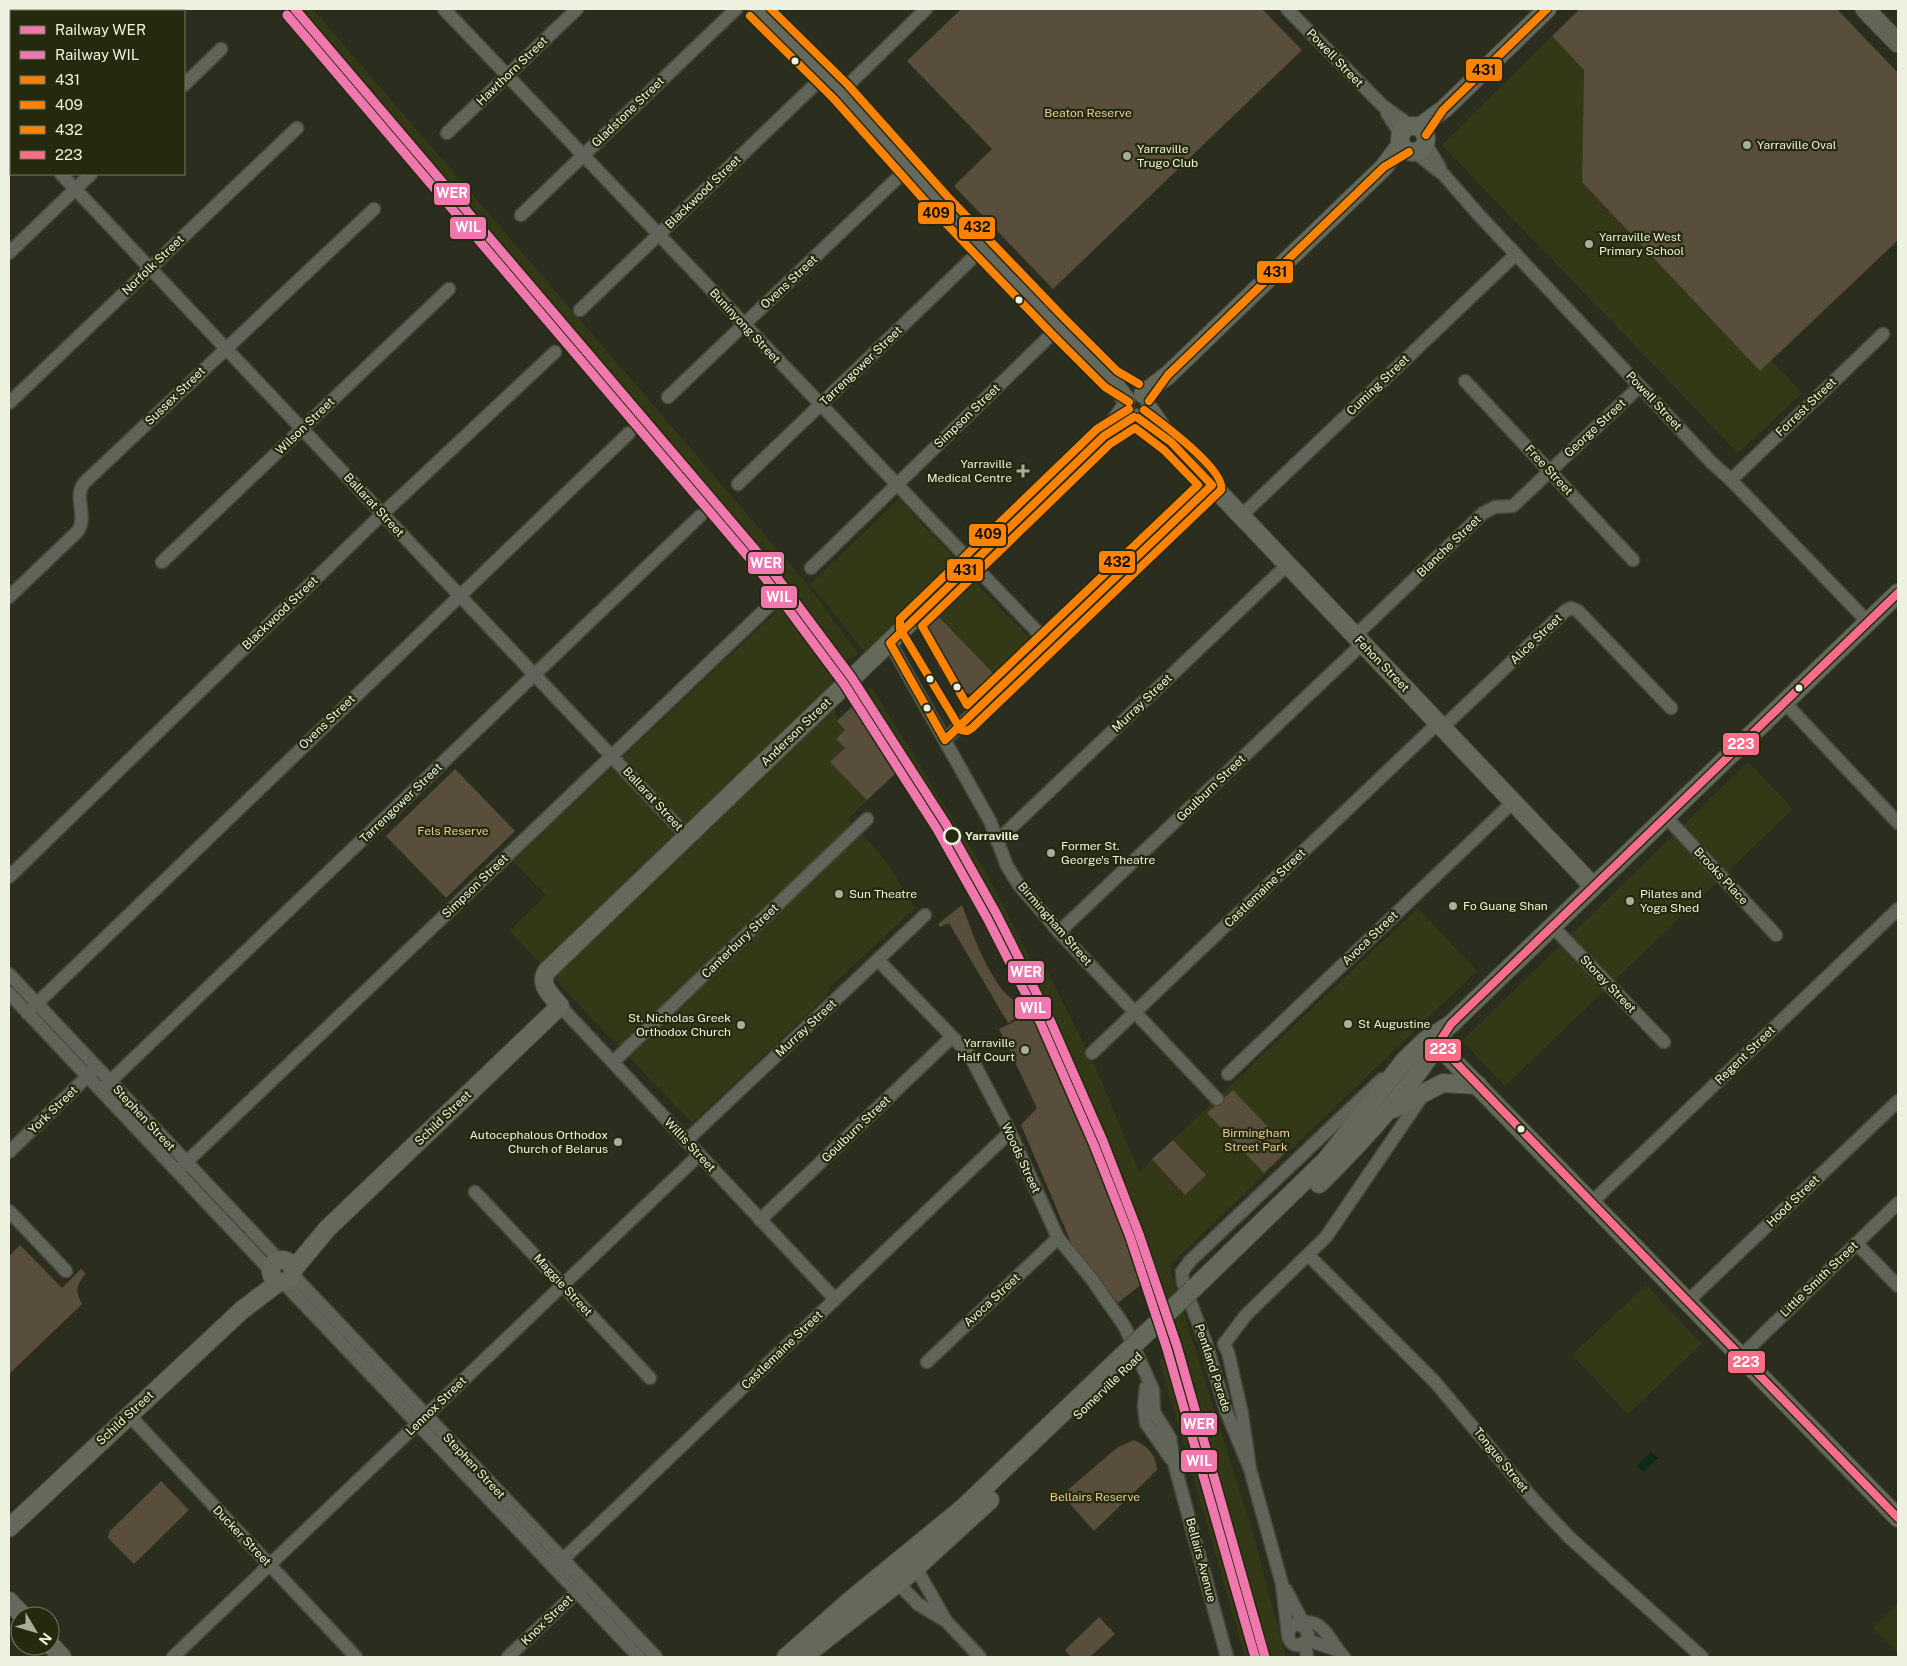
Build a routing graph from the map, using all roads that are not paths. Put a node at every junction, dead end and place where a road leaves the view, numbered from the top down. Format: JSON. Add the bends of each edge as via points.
{"nodes":[{"id":1,"x":444,"y":9,"type":"edge"},
{"id":2,"x":577,"y":9,"type":"edge"},
{"id":3,"x":736,"y":9,"type":"edge"},
{"id":4,"x":757,"y":9,"type":"edge"},
{"id":5,"x":926,"y":9,"type":"edge"},
{"id":6,"x":1287,"y":9,"type":"edge"},
{"id":7,"x":1547,"y":9,"type":"edge"},
{"id":8,"x":1865,"y":9,"type":"edge"},
{"id":9,"x":1898,"y":43,"type":"edge"},
{"id":10,"x":221,"y":49,"type":"dead end"},
{"id":11,"x":825,"y":75,"type":"junction"},
{"id":12,"x":507,"y":76,"type":"junction"},
{"id":13,"x":185,"y":84,"type":"edge"},
{"id":14,"x":841,"y":92,"type":"junction"},
{"id":15,"x":296,"y":128,"type":"dead end"},
{"id":16,"x":447,"y":133,"type":"dead end"},
{"id":17,"x":1414,"y":140,"type":"junction"},
{"id":18,"x":583,"y":155,"type":"junction"},
{"id":19,"x":909,"y":168,"type":"junction"},
{"id":20,"x":62,"y":175,"type":"edge"},
{"id":21,"x":91,"y":175,"type":"edge"},
{"id":22,"x":76,"y":189,"type":"junction"},
{"id":23,"x":374,"y":209,"type":"dead end"},
{"id":24,"x":521,"y":216,"type":"dead end"},
{"id":25,"x":658,"y":235,"type":"junction"},
{"id":26,"x":983,"y":248,"type":"junction"},
{"id":27,"x":9,"y":253,"type":"edge"},
{"id":28,"x":1516,"y":254,"type":"junction"},
{"id":29,"x":150,"y":268,"type":"junction"},
{"id":30,"x":449,"y":289,"type":"dead end"},
{"id":31,"x":580,"y":310,"type":"dead end"},
{"id":32,"x":744,"y":325,"type":"junction"},
{"id":33,"x":1059,"y":327,"type":"junction"},
{"id":34,"x":1883,"y":334,"type":"dead end"},
{"id":35,"x":226,"y":348,"type":"junction"},
{"id":36,"x":555,"y":352,"type":"dead end"},
{"id":37,"x":1465,"y":381,"type":"dead end"},
{"id":38,"x":1640,"y":386,"type":"junction"},
{"id":39,"x":668,"y":397,"type":"dead end"},
{"id":40,"x":9,"y":403,"type":"edge"},
{"id":41,"x":820,"y":405,"type":"junction"},
{"id":42,"x":1137,"y":405,"type":"junction"},
{"id":43,"x":303,"y":428,"type":"junction"},
{"id":44,"x":628,"y":432,"type":"dead end"},
{"id":45,"x":1549,"y":470,"type":"junction"},
{"id":46,"x":1731,"y":480,"type":"junction"},
{"id":47,"x":738,"y":484,"type":"dead end"},
{"id":48,"x":896,"y":485,"type":"junction"},
{"id":49,"x":1212,"y":486,"type":"junction"},
{"id":50,"x":383,"y":514,"type":"junction"},
{"id":51,"x":700,"y":516,"type":"dead end"},
{"id":52,"x":1241,"y":516,"type":"junction"},
{"id":53,"x":1633,"y":560,"type":"dead end"},
{"id":54,"x":162,"y":562,"type":"dead end"},
{"id":55,"x":972,"y":564,"type":"junction"},
{"id":56,"x":1287,"y":565,"type":"junction"},
{"id":57,"x":811,"y":568,"type":"dead end"},
{"id":58,"x":1898,"y":593,"type":"edge"},
{"id":59,"x":459,"y":594,"type":"junction"},
{"id":60,"x":9,"y":597,"type":"edge"},
{"id":61,"x":773,"y":602,"type":"dead end"},
{"id":62,"x":1868,"y":622,"type":"junction"},
{"id":63,"x":1359,"y":640,"type":"junction"},
{"id":64,"x":1047,"y":642,"type":"junction"},
{"id":65,"x":890,"y":643,"type":"junction"},
{"id":66,"x":535,"y":674,"type":"junction"},
{"id":67,"x":1784,"y":703,"type":"junction"},
{"id":68,"x":1671,"y":708,"type":"dead end"},
{"id":69,"x":1440,"y":725,"type":"junction"},
{"id":70,"x":945,"y":740,"type":"junction"},
{"id":71,"x":612,"y":756,"type":"junction"},
{"id":72,"x":1513,"y":802,"type":"junction"},
{"id":73,"x":1666,"y":817,"type":"junction"},
{"id":74,"x":867,"y":819,"type":"dead end"},
{"id":75,"x":1898,"y":822,"type":"edge"},
{"id":76,"x":688,"y":836,"type":"junction"},
{"id":77,"x":997,"y":841,"type":"junction"},
{"id":78,"x":9,"y":877,"type":"edge"},
{"id":79,"x":1592,"y":886,"type":"junction"},
{"id":80,"x":1898,"y":909,"type":"edge"},
{"id":81,"x":925,"y":915,"type":"dead end"},
{"id":82,"x":1552,"y":926,"type":"junction"},
{"id":83,"x":1059,"y":932,"type":"junction"},
{"id":84,"x":1776,"y":934,"type":"dead end"},
{"id":85,"x":878,"y":960,"type":"junction"},
{"id":86,"x":9,"y":976,"type":"edge"},
{"id":87,"x":547,"y":990,"type":"joint"},
{"id":88,"x":9,"y":993,"type":"edge"},
{"id":89,"x":560,"y":1006,"type":"junction"},
{"id":90,"x":32,"y":1008,"type":"junction"},
{"id":91,"x":1135,"y":1012,"type":"junction"},
{"id":92,"x":952,"y":1037,"type":"junction"},
{"id":93,"x":1434,"y":1041,"type":"junction"},
{"id":94,"x":1664,"y":1042,"type":"dead end"},
{"id":95,"x":1092,"y":1053,"type":"dead end"},
{"id":96,"x":1405,"y":1060,"type":"junction"},
{"id":97,"x":613,"y":1062,"type":"junction"},
{"id":98,"x":92,"y":1072,"type":"junction"},
{"id":99,"x":1228,"y":1074,"type":"dead end"},
{"id":100,"x":1478,"y":1085,"type":"junction"},
{"id":101,"x":105,"y":1086,"type":"junction"},
{"id":102,"x":1425,"y":1092,"type":"junction"},
{"id":103,"x":1214,"y":1096,"type":"dead end"},
{"id":104,"x":1898,"y":1100,"type":"edge"},
{"id":105,"x":1382,"y":1116,"type":"junction"},
{"id":106,"x":1010,"y":1132,"type":"junction"},
{"id":107,"x":686,"y":1141,"type":"junction"},
{"id":108,"x":9,"y":1152,"type":"edge"},
{"id":109,"x":699,"y":1155,"type":"junction"},
{"id":110,"x":182,"y":1167,"type":"junction"},
{"id":111,"x":475,"y":1192,"type":"dead end"},
{"id":112,"x":1592,"y":1202,"type":"junction"},
{"id":113,"x":1898,"y":1203,"type":"edge"},
{"id":114,"x":9,"y":1211,"type":"edge"},
{"id":115,"x":760,"y":1220,"type":"junction"},
{"id":116,"x":1058,"y":1238,"type":"junction"},
{"id":117,"x":1856,"y":1243,"type":"junction"},
{"id":118,"x":1308,"y":1255,"type":"junction"},
{"id":119,"x":1185,"y":1266,"type":"joint"},
{"id":120,"x":66,"y":1271,"type":"dead end"},
{"id":121,"x":282,"y":1272,"type":"junction"},
{"id":122,"x":562,"y":1284,"type":"junction"},
{"id":123,"x":1898,"y":1286,"type":"edge"},
{"id":124,"x":1195,"y":1295,"type":"junction"},
{"id":125,"x":835,"y":1299,"type":"junction"},
{"id":126,"x":1688,"y":1302,"type":"junction"},
{"id":127,"x":1206,"y":1343,"type":"junction"},
{"id":128,"x":1224,"y":1344,"type":"junction"},
{"id":129,"x":1741,"y":1356,"type":"junction"},
{"id":130,"x":927,"y":1362,"type":"dead end"},
{"id":131,"x":1132,"y":1365,"type":"junction"},
{"id":132,"x":650,"y":1378,"type":"dead end"},
{"id":133,"x":128,"y":1414,"type":"junction"},
{"id":134,"x":1149,"y":1414,"type":"joint"},
{"id":135,"x":422,"y":1419,"type":"junction"},
{"id":136,"x":1250,"y":1469,"type":"junction"},
{"id":137,"x":1898,"y":1518,"type":"edge"},
{"id":138,"x":9,"y":1528,"type":"edge"},
{"id":139,"x":897,"y":1562,"type":"junction"},
{"id":140,"x":270,"y":1564,"type":"junction"},
{"id":141,"x":559,"y":1564,"type":"junction"},
{"id":142,"x":916,"y":1568,"type":"junction"},
{"id":143,"x":898,"y":1583,"type":"junction"},
{"id":144,"x":1282,"y":1584,"type":"junction"},
{"id":145,"x":928,"y":1585,"type":"junction"},
{"id":146,"x":581,"y":1587,"type":"junction"},
{"id":147,"x":913,"y":1600,"type":"junction"},
{"id":148,"x":946,"y":1621,"type":"junction"},
{"id":149,"x":1304,"y":1632,"type":"junction"},
{"id":150,"x":1289,"y":1638,"type":"junction"},
{"id":151,"x":1341,"y":1654,"type":"edge"},
{"id":152,"x":173,"y":1657,"type":"edge"},
{"id":153,"x":356,"y":1657,"type":"edge"},
{"id":154,"x":508,"y":1657,"type":"edge"},
{"id":155,"x":639,"y":1657,"type":"edge"},
{"id":156,"x":656,"y":1657,"type":"edge"},
{"id":157,"x":786,"y":1657,"type":"edge"},
{"id":158,"x":803,"y":1657,"type":"edge"},
{"id":159,"x":980,"y":1657,"type":"edge"},
{"id":160,"x":1227,"y":1657,"type":"edge"},
{"id":161,"x":1297,"y":1657,"type":"edge"},
{"id":162,"x":1307,"y":1657,"type":"edge"},
{"id":163,"x":1702,"y":1657,"type":"edge"}],
"edges":[{"from":1,"to":12,"type":"street","name":"Buninyong Street"},
{"from":2,"to":12,"type":"street","name":"Hawthorn Street"},
{"from":3,"to":18,"type":"street","name":"Gladstone Street"},
{"from":4,"to":11,"type":"street","name":"Fehon Street"},
{"from":5,"to":14,"type":"street"},
{"from":6,"to":17,"type":"street","name":"Powell Street"},
{"from":7,"to":17,"type":"street","name":"Anderson Street"},
{"from":8,"to":9,"type":"main road"},
{"from":10,"to":13,"type":"street"},
{"from":11,"to":14,"type":"street","name":"Fehon Street"},
{"from":11,"to":25,"type":"street","name":"Blackwood Street"},
{"from":12,"to":16,"type":"street","name":"Hawthorn Street"},
{"from":12,"to":18,"type":"street","name":"Buninyong Street"},
{"from":14,"to":19,"type":"street","name":"Fehon Street"},
{"from":15,"to":29,"type":"street","name":"Norfolk Street"},
{"from":17,"to":28,"type":"street","name":"Powell Street"},
{"from":17,"to":42,"type":"street","name":"Anderson Street"},
{"from":18,"to":24,"type":"street","name":"Gladstone Street"},
{"from":18,"to":25,"type":"street","name":"Buninyong Street"},
{"from":19,"to":26,"type":"street","name":"Fehon Street"},
{"from":19,"to":32,"type":"street","name":"Ovens Street"},
{"from":20,"to":22,"type":"street","name":"Ballarat Street"},
{"from":21,"to":22,"type":"street"},
{"from":22,"to":27,"type":"street"},
{"from":22,"to":29,"type":"street","name":"Ballarat Street"},
{"from":23,"to":35,"type":"street","name":"Sussex Street"},
{"from":25,"to":31,"type":"street","name":"Blackwood Street"},
{"from":25,"to":32,"type":"street","name":"Buninyong Street"},
{"from":26,"to":33,"type":"street","name":"Fehon Street"},
{"from":26,"to":41,"type":"street","name":"Tarrengower Street"},
{"from":28,"to":38,"type":"street","name":"Powell Street"},
{"from":28,"to":52,"type":"street","name":"Cuming Street"},
{"from":29,"to":35,"type":"street","name":"Ballarat Street"},
{"from":29,"to":40,"type":"street","name":"Norfolk Street"},
{"from":30,"to":43,"type":"street","name":"Wilson Street"},
{"from":32,"to":39,"type":"street","name":"Ovens Street"},
{"from":32,"to":41,"type":"street","name":"Buninyong Street"},
{"from":33,"to":42,"type":"street","name":"Fehon Street"},
{"from":33,"to":48,"type":"street","name":"Simpson Street"},
{"from":34,"to":46,"type":"street","name":"Forrest Street"},
{"from":35,"to":43,"type":"street","name":"Ballarat Street"},
{"from":35,"to":60,"type":"street","name":"Sussex Street","via":[[84,483],[80,490],[83,519],[78,530]]},
{"from":36,"to":50,"type":"street","name":"Blackwood Street"},
{"from":37,"to":45,"type":"street","name":"Free Street"},
{"from":38,"to":45,"type":"street","name":"George Street"},
{"from":38,"to":46,"type":"street","name":"Powell Street"},
{"from":41,"to":47,"type":"street","name":"Tarrengower Street"},
{"from":41,"to":48,"type":"street","name":"Buninyong Street"},
{"from":42,"to":49,"type":"street","name":"Fehon Street"},
{"from":42,"to":55,"type":"street","name":"Anderson Street"},
{"from":43,"to":50,"type":"street","name":"Ballarat Street"},
{"from":43,"to":54,"type":"street","name":"Wilson Street"},
{"from":44,"to":59,"type":"street","name":"Ovens Street"},
{"from":45,"to":53,"type":"street","name":"Free Street"},
{"from":45,"to":63,"type":"street","name":"Blanche Street","via":[[1513,506],[1495,507],[1483,513]]},
{"from":46,"to":62,"type":"street","name":"Powell Street"},
{"from":48,"to":55,"type":"street","name":"Buninyong Street"},
{"from":48,"to":57,"type":"street","name":"Simpson Street"},
{"from":49,"to":52,"type":"street","name":"Fehon Street"},
{"from":49,"to":64,"type":"street"},
{"from":50,"to":59,"type":"street","name":"Ballarat Street"},
{"from":50,"to":78,"type":"street","name":"Blackwood Street"},
{"from":51,"to":66,"type":"street","name":"Tarrengower Street"},
{"from":52,"to":56,"type":"street","name":"Fehon Street"},
{"from":55,"to":64,"type":"street","name":"Buninyong Street"},
{"from":55,"to":65,"type":"street","name":"Anderson Street"},
{"from":56,"to":63,"type":"street","name":"Fehon Street"},
{"from":56,"to":77,"type":"street","name":"Murray Street"},
{"from":58,"to":62,"type":"street","name":"Somerville Road"},
{"from":59,"to":66,"type":"street","name":"Ballarat Street"},
{"from":59,"to":90,"type":"street","name":"Ovens Street"},
{"from":61,"to":71,"type":"street","name":"Simpson Street"},
{"from":62,"to":67,"type":"street","name":"Somerville Road"},
{"from":63,"to":69,"type":"street","name":"Fehon Street"},
{"from":63,"to":83,"type":"street","name":"Goulburn Street"},
{"from":64,"to":70,"type":"street"},
{"from":65,"to":70,"type":"street","name":"Birmingham Street"},
{"from":65,"to":76,"type":"street","name":"Anderson Street"},
{"from":66,"to":71,"type":"street","name":"Ballarat Street"},
{"from":66,"to":101,"type":"street","name":"Tarrengower Street"},
{"from":67,"to":73,"type":"street","name":"Somerville Road"},
{"from":67,"to":75,"type":"street"},
{"from":68,"to":69,"type":"street","name":"Alice Street","via":[[1578,611],[1571,608]]},
{"from":69,"to":72,"type":"street","name":"Fehon Street"},
{"from":69,"to":91,"type":"street","name":"Castlemaine Street"},
{"from":70,"to":77,"type":"street","name":"Birmingham Street","via":[[990,821]]},
{"from":71,"to":76,"type":"street","name":"Ballarat Street"},
{"from":71,"to":110,"type":"street","name":"Simpson Street"},
{"from":72,"to":79,"type":"street","name":"Fehon Street"},
{"from":72,"to":99,"type":"street","name":"Avoca Street"},
{"from":73,"to":79,"type":"street","name":"Somerville Road"},
{"from":73,"to":84,"type":"street","name":"Brooks Place"},
{"from":74,"to":97,"type":"street","name":"Canterbury Street"},
{"from":76,"to":87,"type":"street","name":"Anderson Street","via":[[547,971],[543,980]]},
{"from":77,"to":83,"type":"street","name":"Birmingham Street","via":[[1019,885]]},
{"from":79,"to":82,"type":"street","name":"Somerville Road"},
{"from":80,"to":112,"type":"street","name":"Regent Street"},
{"from":81,"to":85,"type":"street","name":"Murray Street"},
{"from":82,"to":93,"type":"street","name":"Somerville Road"},
{"from":82,"to":94,"type":"street","name":"Storey Street"},
{"from":83,"to":91,"type":"street","name":"Birmingham Street"},
{"from":85,"to":92,"type":"street","name":"Woods Street"},
{"from":85,"to":107,"type":"street","name":"Murray Street"},
{"from":86,"to":90,"type":"street","name":"Stephen Street"},
{"from":87,"to":89,"type":"street","name":"Willis Street"},
{"from":88,"to":90,"type":"street","name":"Stephen Street"},
{"from":89,"to":97,"type":"street","name":"Willis Street"},
{"from":89,"to":121,"type":"street","name":"Schild Street"},
{"from":90,"to":98,"type":"street","name":"Stephen Street"},
{"from":91,"to":95,"type":"street","name":"Castlemaine Street"},
{"from":91,"to":103,"type":"street","name":"Birmingham Street"},
{"from":92,"to":106,"type":"street","name":"Woods Street","via":[[969,1054]]},
{"from":92,"to":115,"type":"street","name":"Goulburn Street"},
{"from":93,"to":96,"type":"street","name":"Somerville Road"},
{"from":93,"to":100,"type":"street"},
{"from":93,"to":105,"type":"street","name":"Somerville Road","via":[[1410,1083]]},
{"from":96,"to":119,"type":"street","name":"Somerville Road"},
{"from":96,"to":124,"type":"street","name":"Somerville Road","via":[[1326,1160]]},
{"from":97,"to":107,"type":"street","name":"Willis Street"},
{"from":98,"to":101,"type":"street","name":"Stephen Street"},
{"from":98,"to":108,"type":"street","name":"York Street"},
{"from":100,"to":102,"type":"street","via":[[1443,1082]]},
{"from":100,"to":112,"type":"street"},
{"from":101,"to":110,"type":"street","name":"Stephen Street"},
{"from":102,"to":105,"type":"street"},
{"from":102,"to":118,"type":"street","via":[[1333,1228]]},
{"from":104,"to":126,"type":"street","name":"Hood Street"},
{"from":105,"to":124,"type":"street","name":"Somerville Road","via":[[1339,1164]]},
{"from":106,"to":116,"type":"street","name":"Woods Street"},
{"from":106,"to":125,"type":"street","name":"Castlemaine Street"},
{"from":107,"to":109,"type":"street","name":"Willis Street"},
{"from":109,"to":115,"type":"street","name":"Willis Street"},
{"from":109,"to":122,"type":"street","name":"Lennox Street"},
{"from":110,"to":121,"type":"street","name":"Stephen Street"},
{"from":111,"to":122,"type":"street","name":"Maggie Street"},
{"from":112,"to":126,"type":"street"},
{"from":113,"to":117,"type":"street","name":"Little Smith Street"},
{"from":114,"to":120,"type":"street"},
{"from":115,"to":125,"type":"street","name":"Willis Street"},
{"from":116,"to":130,"type":"street","name":"Avoca Street"},
{"from":116,"to":131,"type":"street","name":"Woods Street","via":[[1117,1314]]},
{"from":117,"to":123,"type":"street"},
{"from":117,"to":129,"type":"street","name":"Little Smith Street"},
{"from":118,"to":128,"type":"street","via":[[1246,1315]]},
{"from":118,"to":163,"type":"street","name":"Tongue Street","via":[[1436,1382],[1569,1537]]},
{"from":119,"to":127,"type":"street","name":"Pentland Parade","via":[[1182,1278]]},
{"from":121,"to":133,"type":"street","name":"Schild Street"},
{"from":121,"to":135,"type":"street","name":"Stephen Street"},
{"from":122,"to":132,"type":"street","name":"Maggie Street"},
{"from":122,"to":135,"type":"street","name":"Lennox Street"},
{"from":124,"to":131,"type":"street","name":"Somerville Road","bridge":true},
{"from":125,"to":141,"type":"street","name":"Castlemaine Street"},
{"from":126,"to":129,"type":"street"},
{"from":127,"to":128,"type":"street","via":[[1218,1341]]},
{"from":127,"to":136,"type":"street","name":"Pentland Parade","via":[[1226,1411]]},
{"from":128,"to":136,"type":"street","name":"Pentland Parade","via":[[1240,1407]]},
{"from":129,"to":137,"type":"street"},
{"from":131,"to":134,"type":"street","name":"Woods Street","via":[[1154,1391]]},
{"from":131,"to":139,"type":"street","name":"Somerville Road"},
{"from":131,"to":142,"type":"street","name":"Somerville Road"},
{"from":133,"to":138,"type":"street","name":"Schild Street"},
{"from":133,"to":140,"type":"street","name":"Ducker Street"},
{"from":134,"to":160,"type":"street","name":"Bellairs Avenue","via":[[1170,1436],[1174,1463]]},
{"from":135,"to":140,"type":"street","name":"Lennox Street"},
{"from":135,"to":141,"type":"street","name":"Stephen Street"},
{"from":136,"to":144,"type":"street","name":"Pentland Parade"},
{"from":139,"to":142,"type":"street"},
{"from":139,"to":143,"type":"street"},
{"from":139,"to":157,"type":"street","name":"Somerville Road"},
{"from":140,"to":152,"type":"street","name":"Lennox Street"},
{"from":140,"to":153,"type":"street","name":"Ducker Street"},
{"from":141,"to":146,"type":"street","name":"Stephen Street"},
{"from":142,"to":143,"type":"street","name":"Somerville Road"},
{"from":142,"to":145,"type":"street"},
{"from":143,"to":147,"type":"street"},
{"from":143,"to":158,"type":"street","name":"Somerville Road"},
{"from":144,"to":149,"type":"street","name":"Pentland Parade"},
{"from":144,"to":150,"type":"street","name":"Pentland Parade"},
{"from":145,"to":147,"type":"street"},
{"from":145,"to":148,"type":"street"},
{"from":146,"to":154,"type":"street","name":"Knox Street"},
{"from":146,"to":155,"type":"street","name":"Stephen Street"},
{"from":146,"to":156,"type":"street","name":"Stephen Street"},
{"from":147,"to":148,"type":"street"},
{"from":148,"to":159,"type":"street"},
{"from":149,"to":150,"type":"street","via":[[1290,1628]]},
{"from":149,"to":150,"type":"street","via":[[1297,1645]]},
{"from":149,"to":151,"type":"street"},
{"from":149,"to":151,"type":"street","via":[[1313,1622],[1322,1628]]},
{"from":149,"to":162,"type":"street","name":"Pentland Parade"},
{"from":150,"to":161,"type":"street","name":"Pentland Parade"}]}
